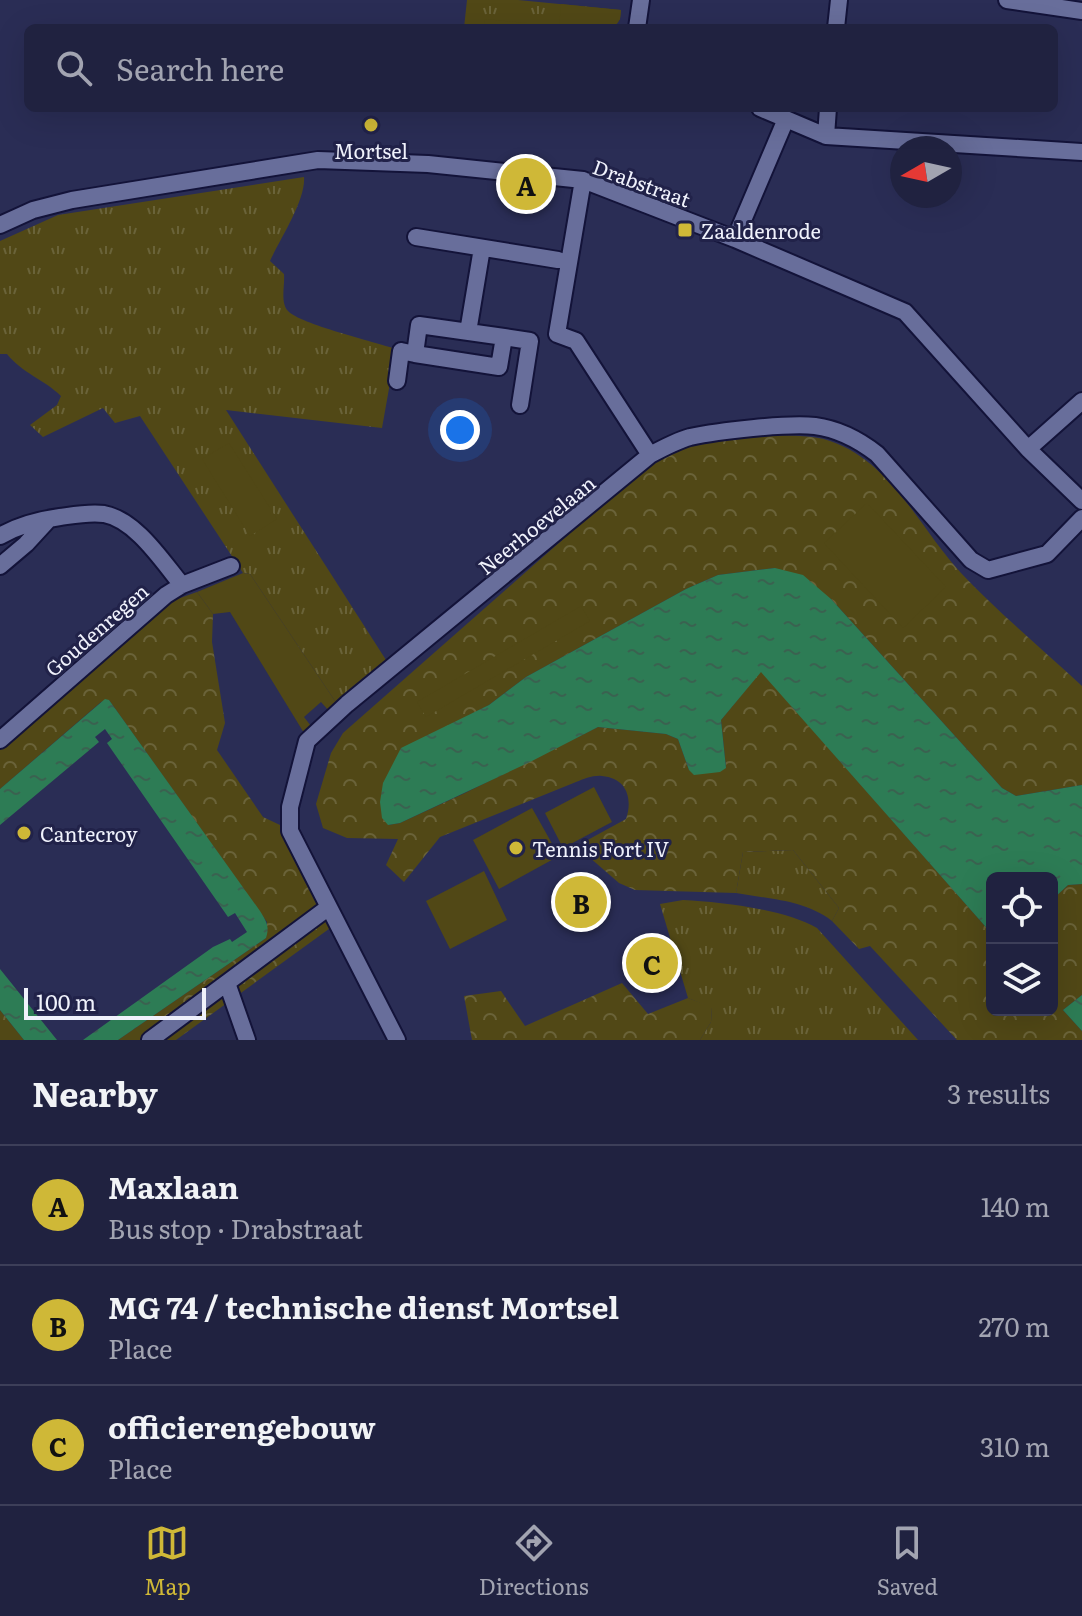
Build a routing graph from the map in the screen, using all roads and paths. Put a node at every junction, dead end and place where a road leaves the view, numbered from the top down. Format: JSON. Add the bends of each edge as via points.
{"nodes":[{"id":1,"x":641,"y":0,"type":"edge"},
{"id":2,"x":839,"y":0,"type":"edge"},
{"id":3,"x":1007,"y":0,"type":"edge"},
{"id":4,"x":1082,"y":11,"type":"edge"},
{"id":5,"x":638,"y":24,"type":"edge"},
{"id":6,"x":836,"y":24,"type":"edge"},
{"id":7,"x":769,"y":112,"type":"edge"},
{"id":8,"x":828,"y":112,"type":"edge"},
{"id":9,"x":786,"y":119,"type":"junction"},
{"id":10,"x":826,"y":136,"type":"junction"},
{"id":11,"x":1082,"y":152,"type":"edge"},
{"id":12,"x":583,"y":180,"type":"junction"},
{"id":13,"x":0,"y":225,"type":"edge"},
{"id":14,"x":416,"y":237,"type":"dead end"},
{"id":15,"x":735,"y":239,"type":"junction"},
{"id":16,"x":482,"y":248,"type":"junction"},
{"id":17,"x":558,"y":260,"type":"dead end"},
{"id":18,"x":468,"y":332,"type":"junction"},
{"id":19,"x":557,"y":334,"type":"junction"},
{"id":20,"x":504,"y":337,"type":"junction"},
{"id":21,"x":530,"y":341,"type":"junction"},
{"id":22,"x":415,"y":354,"type":"junction"},
{"id":23,"x":397,"y":381,"type":"dead end"},
{"id":24,"x":1082,"y":401,"type":"edge"},
{"id":25,"x":520,"y":405,"type":"dead end"},
{"id":26,"x":1028,"y":449,"type":"junction"},
{"id":27,"x":650,"y":455,"type":"junction"},
{"id":28,"x":1082,"y":501,"type":"edge"},
{"id":29,"x":1082,"y":518,"type":"edge"},
{"id":30,"x":49,"y":519,"type":"junction"},
{"id":31,"x":0,"y":536,"type":"edge"},
{"id":32,"x":0,"y":566,"type":"edge"},
{"id":33,"x":231,"y":566,"type":"dead end"},
{"id":34,"x":182,"y":585,"type":"junction"},
{"id":35,"x":0,"y":740,"type":"edge"},
{"id":36,"x":329,"y":907,"type":"junction"},
{"id":37,"x":227,"y":983,"type":"junction"},
{"id":38,"x":150,"y":1040,"type":"edge"},
{"id":39,"x":247,"y":1040,"type":"edge"},
{"id":40,"x":397,"y":1040,"type":"edge"}],
"edges":[{"from":1,"to":5,"type":"street"},
{"from":2,"to":6,"type":"street"},
{"from":3,"to":4,"type":"street"},
{"from":7,"to":9,"type":"street"},
{"from":8,"to":10,"type":"street"},
{"from":9,"to":10,"type":"street"},
{"from":9,"to":15,"type":"street"},
{"from":10,"to":11,"type":"street"},
{"from":12,"to":13,"type":"street","name":"Drabstraat","via":[[428,164],[318,160],[72,200]]},
{"from":12,"to":15,"type":"street","name":"Drabstraat"},
{"from":12,"to":19,"type":"street"},
{"from":14,"to":16,"type":"street"},
{"from":15,"to":26,"type":"street","name":"Drabstraat","via":[[905,312]]},
{"from":16,"to":17,"type":"street"},
{"from":16,"to":18,"type":"street"},
{"from":18,"to":20,"type":"street"},
{"from":18,"to":22,"type":"street","via":[[419,325]]},
{"from":19,"to":21,"type":"street"},
{"from":19,"to":27,"type":"street","via":[[576,341]]},
{"from":20,"to":21,"type":"street"},
{"from":20,"to":22,"type":"street","via":[[499,367]]},
{"from":21,"to":25,"type":"street"},
{"from":22,"to":23,"type":"street","via":[[401,351]]},
{"from":24,"to":26,"type":"street"},
{"from":26,"to":28,"type":"street","name":"Drabstraat"},
{"from":27,"to":29,"type":"street","name":"Neerhoevelaan","via":[[690,437],[793,426],[834,430],[877,454],[971,560],[988,570],[1047,554]]},
{"from":27,"to":36,"type":"street","name":"Neerhoevelaan","via":[[307,741],[288,822]]},
{"from":30,"to":31,"type":"street","via":[[18,525]]},
{"from":30,"to":32,"type":"street"},
{"from":30,"to":34,"type":"street","via":[[90,513],[124,522]]},
{"from":33,"to":34,"type":"street","name":"Goudenregen"},
{"from":34,"to":35,"type":"street","name":"Goudenregen"},
{"from":36,"to":37,"type":"street"},
{"from":36,"to":40,"type":"street","name":"Neerhoevelaan"},
{"from":37,"to":38,"type":"street"},
{"from":37,"to":39,"type":"street"}]}
